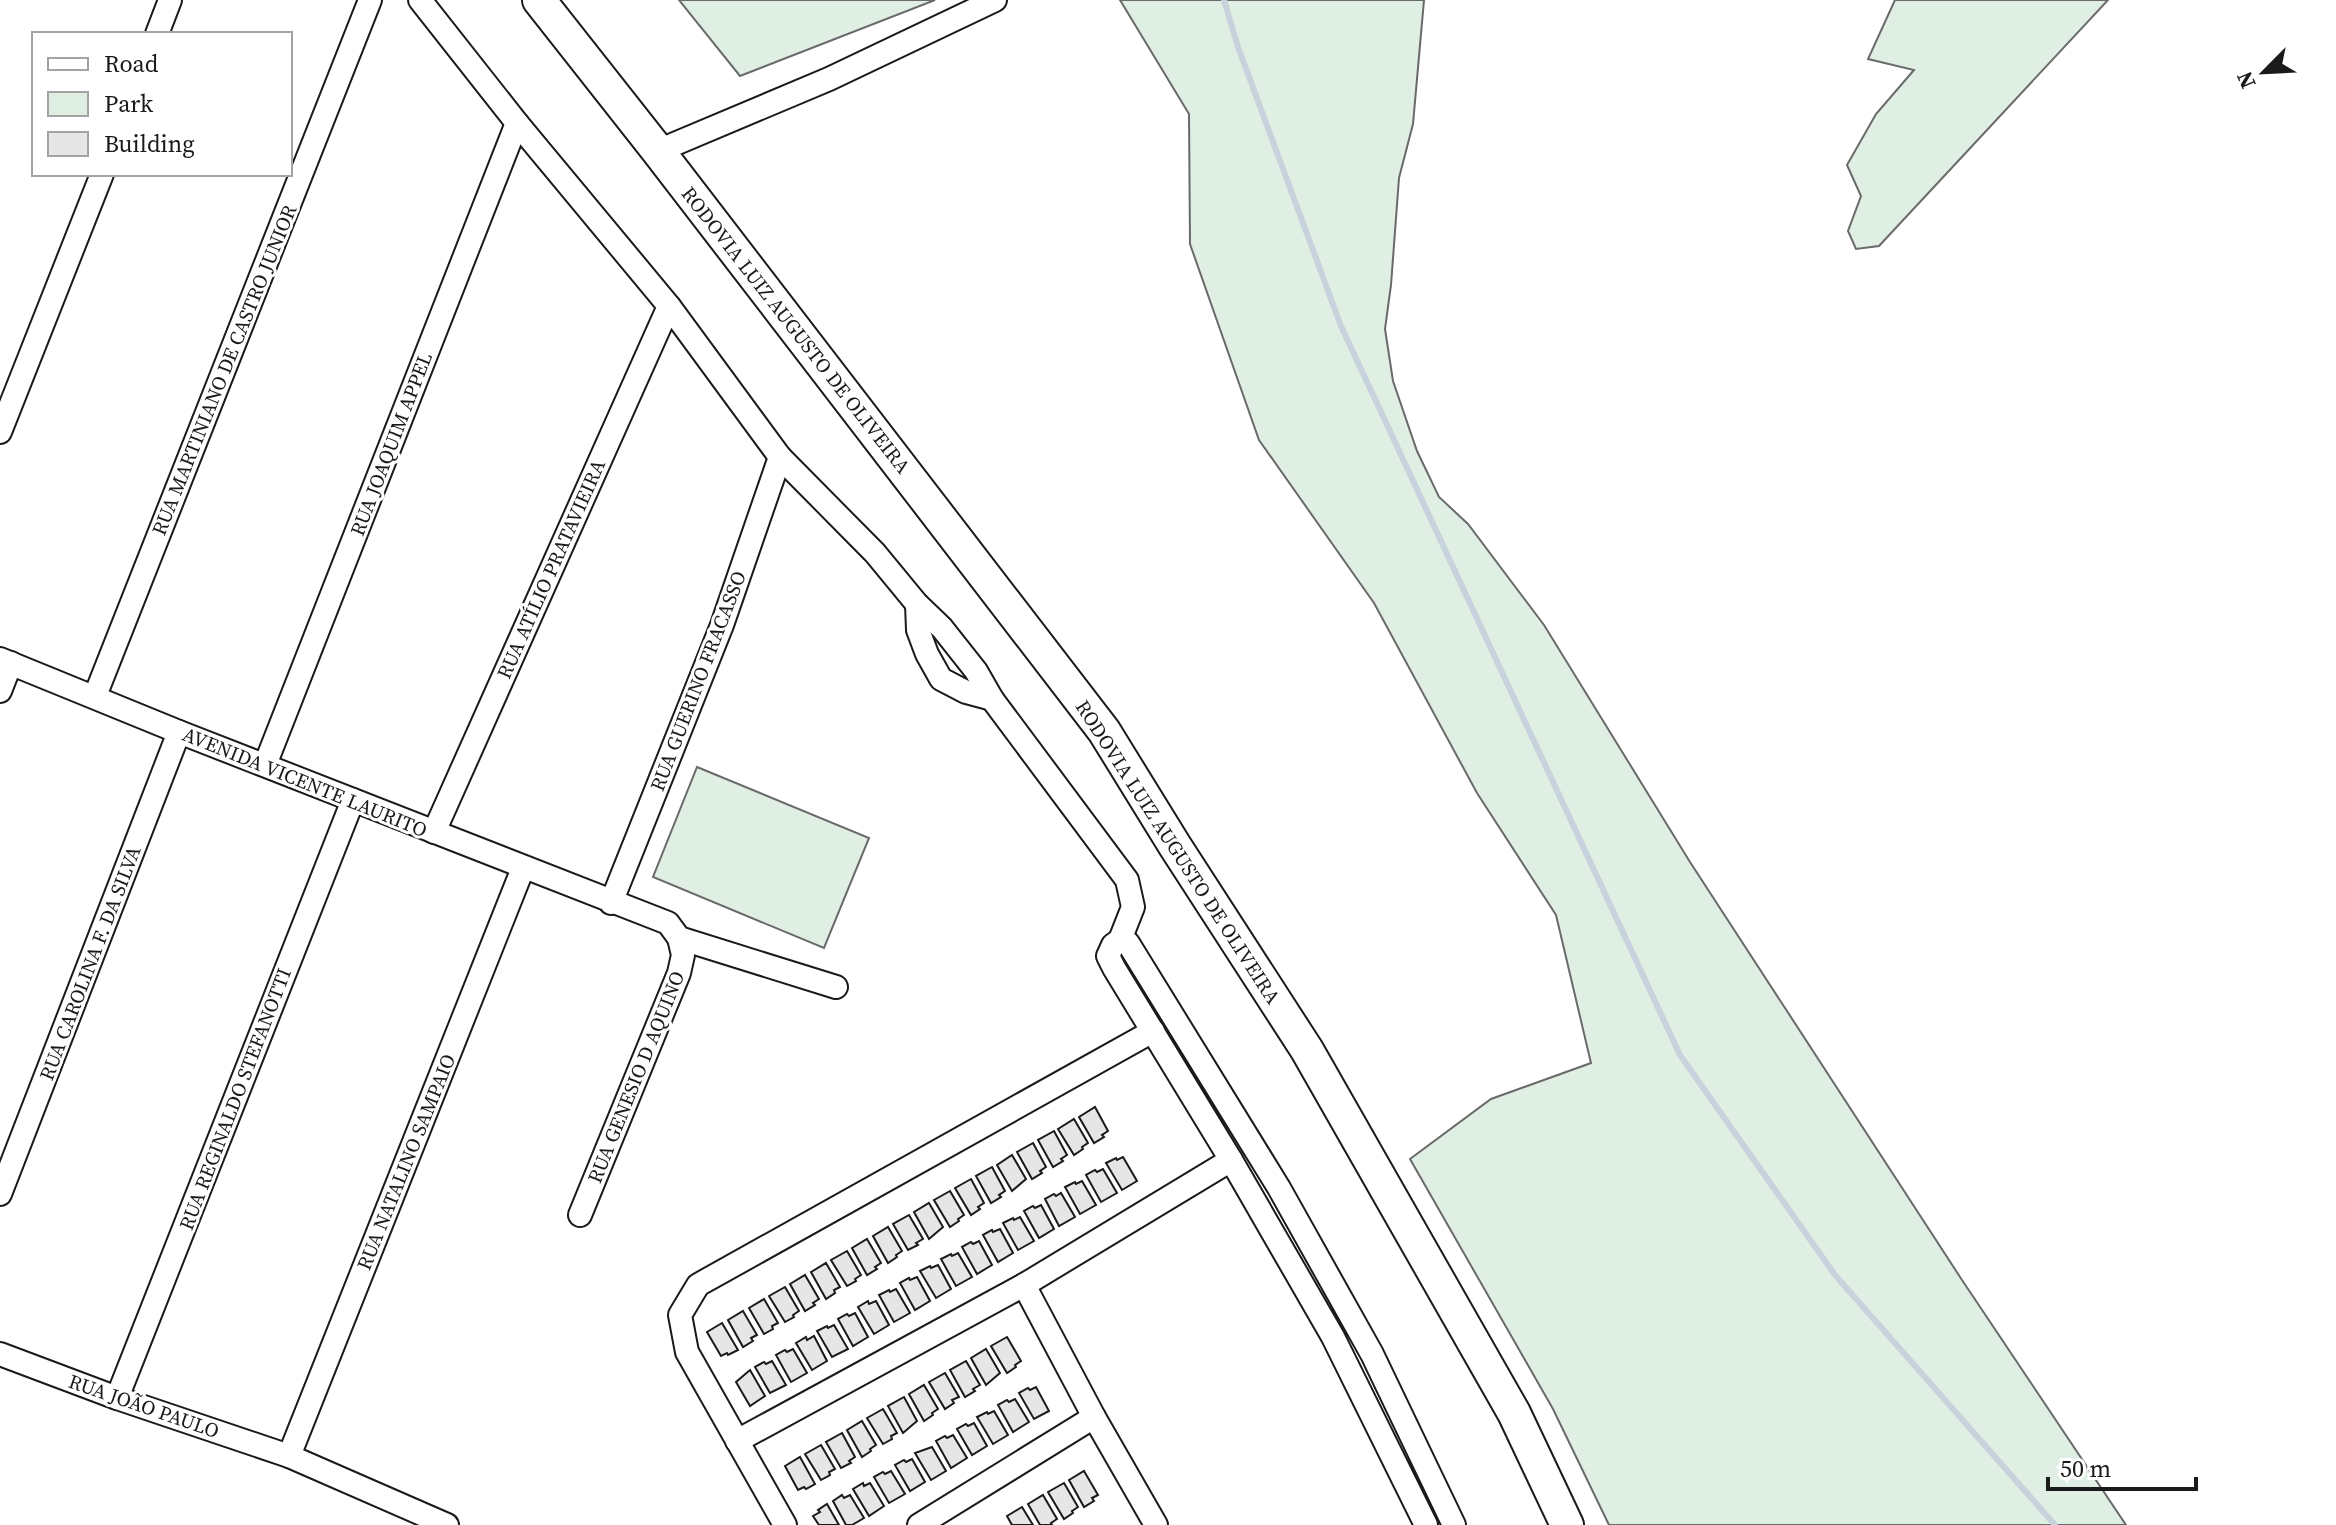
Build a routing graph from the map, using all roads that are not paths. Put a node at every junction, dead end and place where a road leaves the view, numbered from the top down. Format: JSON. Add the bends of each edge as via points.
{"nodes":[{"id":1,"x":170,"y":0,"type":"edge"},
{"id":2,"x":370,"y":0,"type":"edge"},
{"id":3,"x":420,"y":0,"type":"edge"},
{"id":4,"x":539,"y":0,"type":"edge"},
{"id":5,"x":995,"y":0,"type":"edge"},
{"id":6,"x":158,"y":32,"type":"edge"},
{"id":7,"x":517,"y":123,"type":"junction"},
{"id":8,"x":658,"y":151,"type":"junction"},
{"id":9,"x":101,"y":176,"type":"edge"},
{"id":10,"x":669,"y":306,"type":"junction"},
{"id":11,"x":0,"y":432,"type":"edge"},
{"id":12,"x":780,"y":457,"type":"junction"},
{"id":13,"x":917,"y":604,"type":"junction"},
{"id":14,"x":6,"y":661,"type":"edge"},
{"id":15,"x":0,"y":691,"type":"edge"},
{"id":16,"x":95,"y":696,"type":"junction"},
{"id":17,"x":992,"y":699,"type":"junction"},
{"id":18,"x":179,"y":732,"type":"junction"},
{"id":19,"x":265,"y":765,"type":"junction"},
{"id":20,"x":353,"y":800,"type":"junction"},
{"id":21,"x":434,"y":832,"type":"junction"},
{"id":22,"x":523,"y":868,"type":"junction"},
{"id":23,"x":611,"y":903,"type":"junction"},
{"id":24,"x":679,"y":938,"type":"junction"},
{"id":25,"x":1120,"y":940,"type":"junction"},
{"id":26,"x":836,"y":987,"type":"dead end"},
{"id":27,"x":1153,"y":1031,"type":"junction"},
{"id":28,"x":1231,"y":1160,"type":"junction"},
{"id":29,"x":0,"y":1194,"type":"edge"},
{"id":30,"x":580,"y":1215,"type":"dead end"},
{"id":31,"x":1024,"y":1285,"type":"junction"},
{"id":32,"x":0,"y":1354,"type":"edge"},
{"id":33,"x":117,"y":1398,"type":"junction"},
{"id":34,"x":1094,"y":1417,"type":"junction"},
{"id":35,"x":737,"y":1441,"type":"junction"},
{"id":36,"x":289,"y":1456,"type":"junction"},
{"id":37,"x":447,"y":1525,"type":"edge"},
{"id":38,"x":785,"y":1525,"type":"edge"},
{"id":39,"x":919,"y":1525,"type":"edge"},
{"id":40,"x":1156,"y":1525,"type":"edge"},
{"id":41,"x":1426,"y":1525,"type":"edge"},
{"id":42,"x":1454,"y":1525,"type":"edge"},
{"id":43,"x":1567,"y":1525,"type":"edge"}],
"edges":[{"from":1,"to":6,"type":"street"},
{"from":2,"to":16,"type":"street","name":"RUA MARTINIANO DE CASTRO JUNIOR"},
{"from":3,"to":7,"type":"street"},
{"from":4,"to":8,"type":"highway","name":"RODOVIA LUIZ AUGUSTO DE OLIVEIRA"},
{"from":5,"to":8,"type":"street","via":[[829,79]]},
{"from":7,"to":10,"type":"street"},
{"from":7,"to":19,"type":"street","name":"RUA JOAQUIM APPEL"},
{"from":8,"to":43,"type":"highway","name":"RODOVIA LUIZ AUGUSTO DE OLIVEIRA","via":[[1104,731],[1307,1050],[1514,1413]]},
{"from":9,"to":11,"type":"street"},
{"from":10,"to":12,"type":"street"},
{"from":10,"to":21,"type":"street","name":"RUA ATÍLIO PRATAVIEIRA"},
{"from":12,"to":13,"type":"street","via":[[875,553]]},
{"from":12,"to":23,"type":"street","name":"RUA GUERINO FRACASSO","via":[[722,625]]},
{"from":13,"to":17,"type":"street","via":[[976,671]]},
{"from":13,"to":17,"type":"street","via":[[918,630],[941,679]]},
{"from":14,"to":15,"type":"street"},
{"from":14,"to":16,"type":"street","name":"AVENIDA VICENTE LAURITO"},
{"from":16,"to":18,"type":"street","name":"AVENIDA VICENTE LAURITO"},
{"from":17,"to":25,"type":"street","via":[[1127,880],[1133,907]]},
{"from":18,"to":19,"type":"street","name":"AVENIDA VICENTE LAURITO"},
{"from":18,"to":29,"type":"street","name":"RUA CAROLINA F. DA SILVA"},
{"from":19,"to":20,"type":"street","name":"AVENIDA VICENTE LAURITO"},
{"from":20,"to":21,"type":"street","name":"AVENIDA VICENTE LAURITO"},
{"from":20,"to":33,"type":"street","name":"RUA REGINALDO STEFANOTTI"},
{"from":21,"to":22,"type":"street","name":"AVENIDA VICENTE LAURITO"},
{"from":22,"to":23,"type":"street","name":"AVENIDA VICENTE LAURITO"},
{"from":22,"to":36,"type":"street","name":"RUA NATALINO SAMPAIO"},
{"from":23,"to":24,"type":"street","name":"AVENIDA VICENTE LAURITO","via":[[668,923]]},
{"from":24,"to":26,"type":"street","name":"AVENIDA VICENTE LAURITO"},
{"from":24,"to":30,"type":"street","name":"RUA GENESIO D AQUINO","via":[[679,973]]},
{"from":25,"to":27,"type":"street","via":[[1108,956]]},
{"from":25,"to":42,"type":"street","via":[[1128,943],[1279,1188],[1372,1354]]},
{"from":27,"to":28,"type":"street"},
{"from":27,"to":35,"type":"street","via":[[698,1285],[680,1315],[687,1352]]},
{"from":28,"to":31,"type":"street"},
{"from":28,"to":41,"type":"street","via":[[1333,1337]]},
{"from":31,"to":34,"type":"street"},
{"from":31,"to":35,"type":"street"},
{"from":32,"to":33,"type":"street","name":"RUA JOÃO PAULO"},
{"from":33,"to":36,"type":"street","name":"RUA JOÃO PAULO"},
{"from":34,"to":39,"type":"street"},
{"from":34,"to":40,"type":"street"},
{"from":35,"to":38,"type":"street"},
{"from":36,"to":37,"type":"street","name":"RUA JOÃO PAULO"}]}
